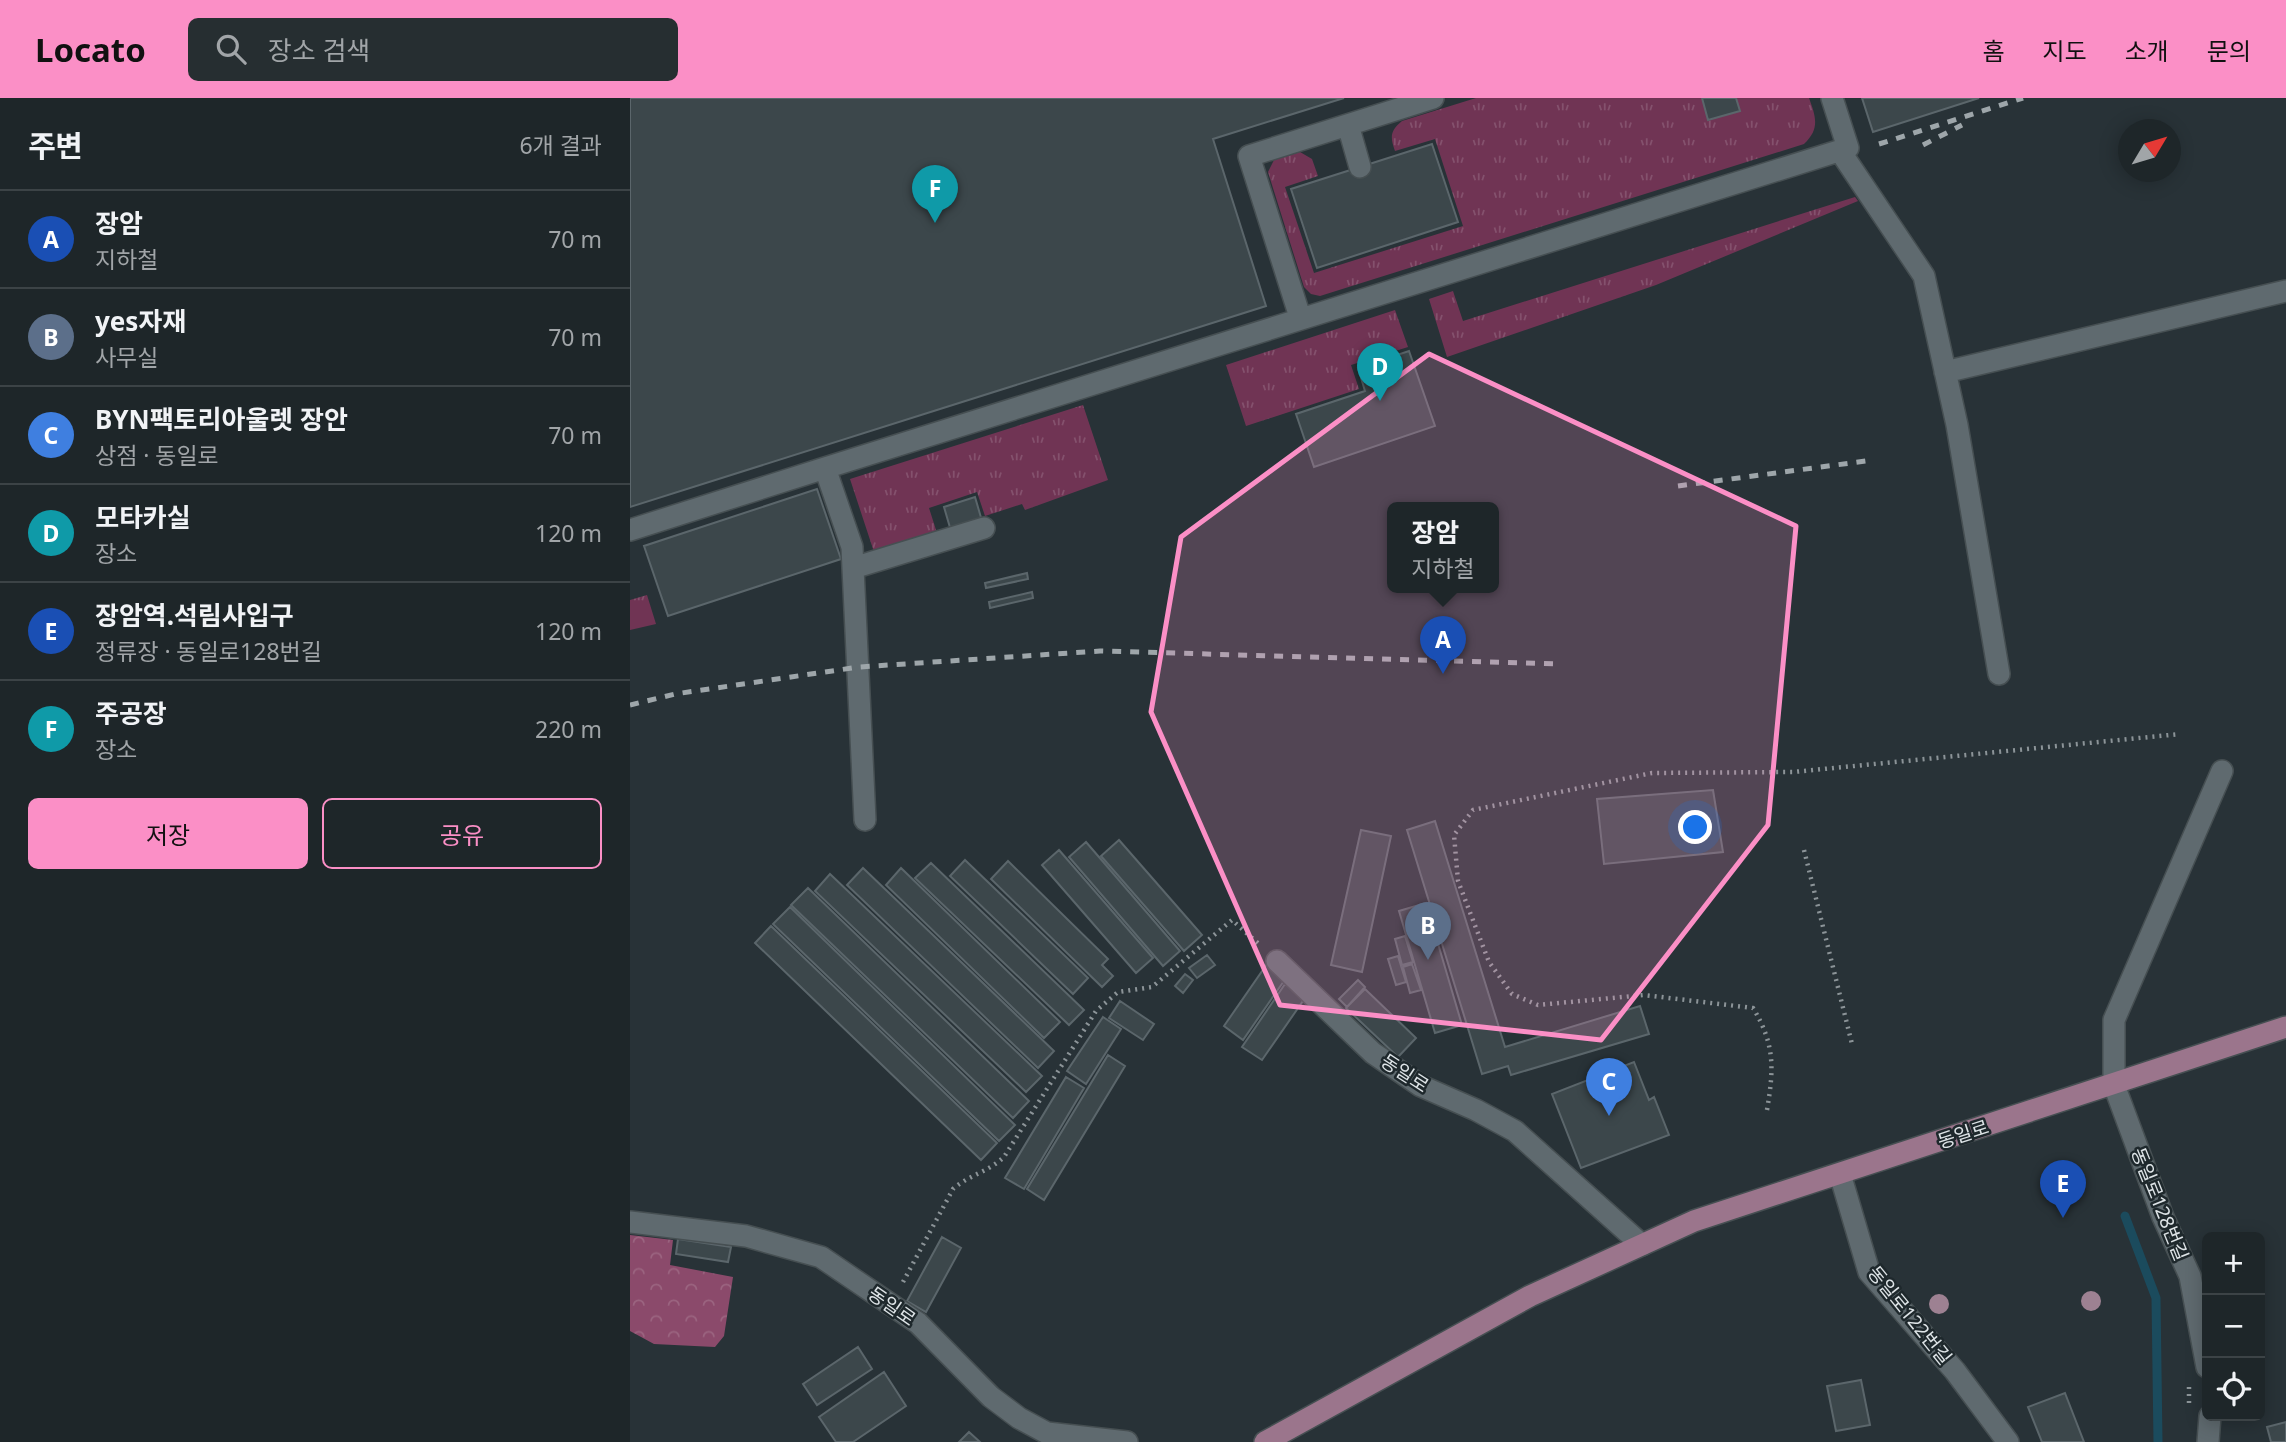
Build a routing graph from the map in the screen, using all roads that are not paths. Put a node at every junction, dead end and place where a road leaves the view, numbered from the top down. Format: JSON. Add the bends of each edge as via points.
{"nodes":[{"id":1,"x":1433,"y":98,"type":"edge"},
{"id":2,"x":1832,"y":98,"type":"edge"},
{"id":3,"x":1348,"y":125,"type":"junction"},
{"id":4,"x":1840,"y":150,"type":"junction"},
{"id":5,"x":1360,"y":167,"type":"dead end"},
{"id":6,"x":2286,"y":291,"type":"edge"},
{"id":7,"x":1300,"y":317,"type":"junction"},
{"id":8,"x":1945,"y":372,"type":"junction"},
{"id":9,"x":825,"y":468,"type":"junction"},
{"id":10,"x":984,"y":527,"type":"dead end"},
{"id":11,"x":630,"y":530,"type":"edge"},
{"id":12,"x":853,"y":568,"type":"junction"},
{"id":13,"x":1999,"y":674,"type":"dead end"},
{"id":14,"x":2222,"y":771,"type":"dead end"},
{"id":15,"x":865,"y":820,"type":"dead end"},
{"id":16,"x":1277,"y":961,"type":"road end"},
{"id":17,"x":2286,"y":1027,"type":"edge"},
{"id":18,"x":2114,"y":1084,"type":"junction"},
{"id":19,"x":1840,"y":1174,"type":"junction"},
{"id":20,"x":630,"y":1222,"type":"edge"},
{"id":21,"x":1642,"y":1245,"type":"junction"},
{"id":22,"x":2205,"y":1358,"type":"edge"},
{"id":23,"x":2210,"y":1421,"type":"edge"},
{"id":24,"x":1127,"y":1442,"type":"edge"},
{"id":25,"x":1265,"y":1442,"type":"edge"},
{"id":26,"x":2008,"y":1442,"type":"edge"},
{"id":27,"x":2208,"y":1442,"type":"edge"}],
"edges":[{"from":1,"to":3,"type":"street"},
{"from":2,"to":4,"type":"street","via":[[1848,148]]},
{"from":3,"to":5,"type":"street"},
{"from":3,"to":7,"type":"street","via":[[1249,156]]},
{"from":4,"to":7,"type":"street"},
{"from":4,"to":8,"type":"street","via":[[1924,276]]},
{"from":6,"to":8,"type":"street"},
{"from":7,"to":9,"type":"street"},
{"from":8,"to":13,"type":"street"},
{"from":9,"to":11,"type":"street"},
{"from":9,"to":12,"type":"street","via":[[852,547]]},
{"from":10,"to":12,"type":"street"},
{"from":12,"to":15,"type":"street"},
{"from":14,"to":18,"type":"street","via":[[2114,1020]]},
{"from":16,"to":21,"type":"street","name":"동일로","via":[[1373,1053],[1421,1086],[1515,1132]]},
{"from":17,"to":18,"type":"main road","name":"동일로"},
{"from":18,"to":19,"type":"main road","name":"동일로"},
{"from":18,"to":22,"type":"street","name":"동일로128번길","via":[[2190,1276]]},
{"from":19,"to":21,"type":"main road","name":"동일로","via":[[1694,1221]]},
{"from":19,"to":26,"type":"street","name":"동일로122번길","via":[[1870,1272],[1955,1371]]},
{"from":20,"to":24,"type":"street","name":"동일로","via":[[747,1236],[821,1257],[918,1323],[991,1397],[1019,1418],[1047,1433]]},
{"from":21,"to":25,"type":"main road","name":"동일로","via":[[1530,1296]]},
{"from":23,"to":27,"type":"street"}]}
